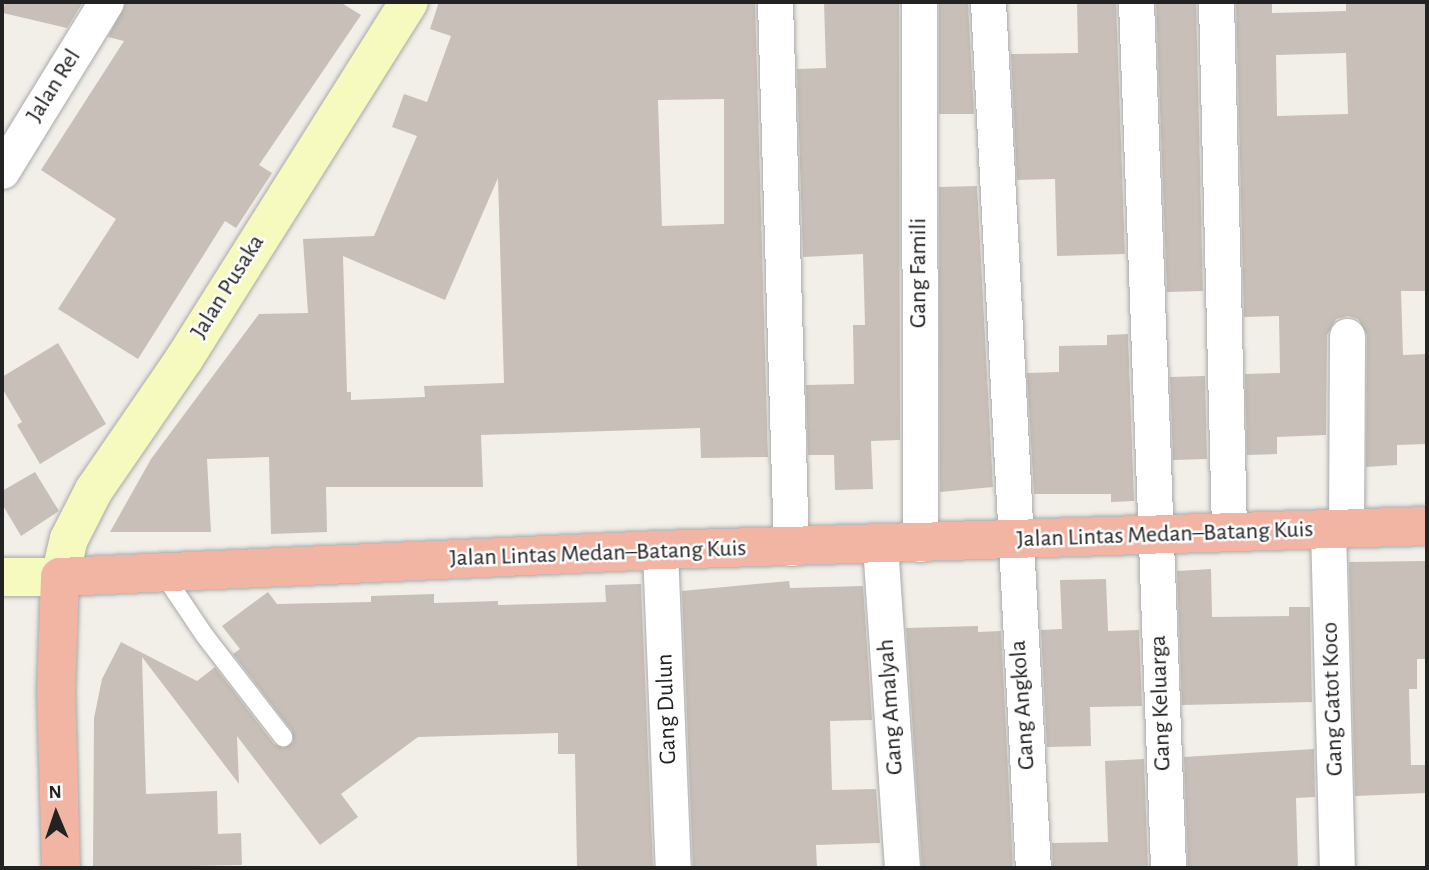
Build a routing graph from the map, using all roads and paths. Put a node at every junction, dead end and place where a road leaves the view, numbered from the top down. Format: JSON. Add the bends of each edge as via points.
{"nodes":[{"id":1,"x":106,"y":2,"type":"edge"},
{"id":2,"x":409,"y":2,"type":"edge"},
{"id":3,"x":775,"y":2,"type":"edge"},
{"id":4,"x":919,"y":2,"type":"edge"},
{"id":5,"x":988,"y":2,"type":"edge"},
{"id":6,"x":1136,"y":2,"type":"edge"},
{"id":7,"x":1216,"y":2,"type":"edge"},
{"id":8,"x":2,"y":171,"type":"edge"},
{"id":9,"x":1347,"y":336,"type":"dead end"},
{"id":10,"x":1427,"y":526,"type":"edge"},
{"id":11,"x":1337,"y":529,"type":"junction"},
{"id":12,"x":1229,"y":532,"type":"junction"},
{"id":13,"x":1154,"y":537,"type":"junction"},
{"id":14,"x":1012,"y":541,"type":"junction"},
{"id":15,"x":920,"y":544,"type":"junction"},
{"id":16,"x":880,"y":545,"type":"junction"},
{"id":17,"x":791,"y":548,"type":"junction"},
{"id":18,"x":660,"y":550,"type":"junction"},
{"id":19,"x":162,"y":572,"type":"junction"},
{"id":20,"x":60,"y":577,"type":"junction"},
{"id":21,"x":2,"y":578,"type":"edge"},
{"id":22,"x":283,"y":737,"type":"dead end"},
{"id":23,"x":61,"y":868,"type":"edge"},
{"id":24,"x":673,"y":868,"type":"edge"},
{"id":25,"x":902,"y":868,"type":"edge"},
{"id":26,"x":1033,"y":868,"type":"edge"},
{"id":27,"x":1168,"y":868,"type":"edge"},
{"id":28,"x":1337,"y":868,"type":"edge"}],
"edges":[{"from":1,"to":8,"type":"street","name":"Jalan Rel"},
{"from":2,"to":20,"type":"main road","name":"Jalan Pusaka","via":[[184,359],[94,489],[69,538]]},
{"from":3,"to":17,"type":"street"},
{"from":4,"to":15,"type":"street","name":"Gang Famili"},
{"from":5,"to":14,"type":"street","name":"Gang Angkola","via":[[1004,239]]},
{"from":6,"to":13,"type":"street","name":"Gang Keluarga"},
{"from":7,"to":12,"type":"street"},
{"from":9,"to":11,"type":"street","name":"Gang Gatot Koco"},
{"from":10,"to":11,"type":"highway","name":"Jalan Lintas Medan–Batang Kuis"},
{"from":11,"to":12,"type":"highway","name":"Jalan Lintas Medan–Batang Kuis"},
{"from":11,"to":28,"type":"street","name":"Gang Gatot Koco"},
{"from":12,"to":13,"type":"highway","name":"Jalan Lintas Medan–Batang Kuis"},
{"from":13,"to":14,"type":"highway","name":"Jalan Lintas Medan–Batang Kuis"},
{"from":13,"to":27,"type":"street","name":"Gang Keluarga"},
{"from":14,"to":15,"type":"highway","name":"Jalan Lintas Medan–Batang Kuis"},
{"from":14,"to":26,"type":"street","name":"Gang Angkola"},
{"from":15,"to":16,"type":"highway","name":"Jalan Lintas Medan–Batang Kuis"},
{"from":16,"to":17,"type":"highway","name":"Jalan Lintas Medan–Batang Kuis"},
{"from":16,"to":25,"type":"street","name":"Gang Amalyah"},
{"from":17,"to":18,"type":"highway","name":"Jalan Lintas Medan–Batang Kuis"},
{"from":18,"to":19,"type":"highway","name":"Jalan Lintas Medan–Batang Kuis"},
{"from":18,"to":24,"type":"street","name":"Gang Dulun"},
{"from":19,"to":20,"type":"highway","name":"Jalan Lintas Medan–Batang Kuis"},
{"from":19,"to":22,"type":"lane","via":[[185,610]]},
{"from":20,"to":21,"type":"main road"},
{"from":20,"to":23,"type":"highway","via":[[56,692]]}]}
